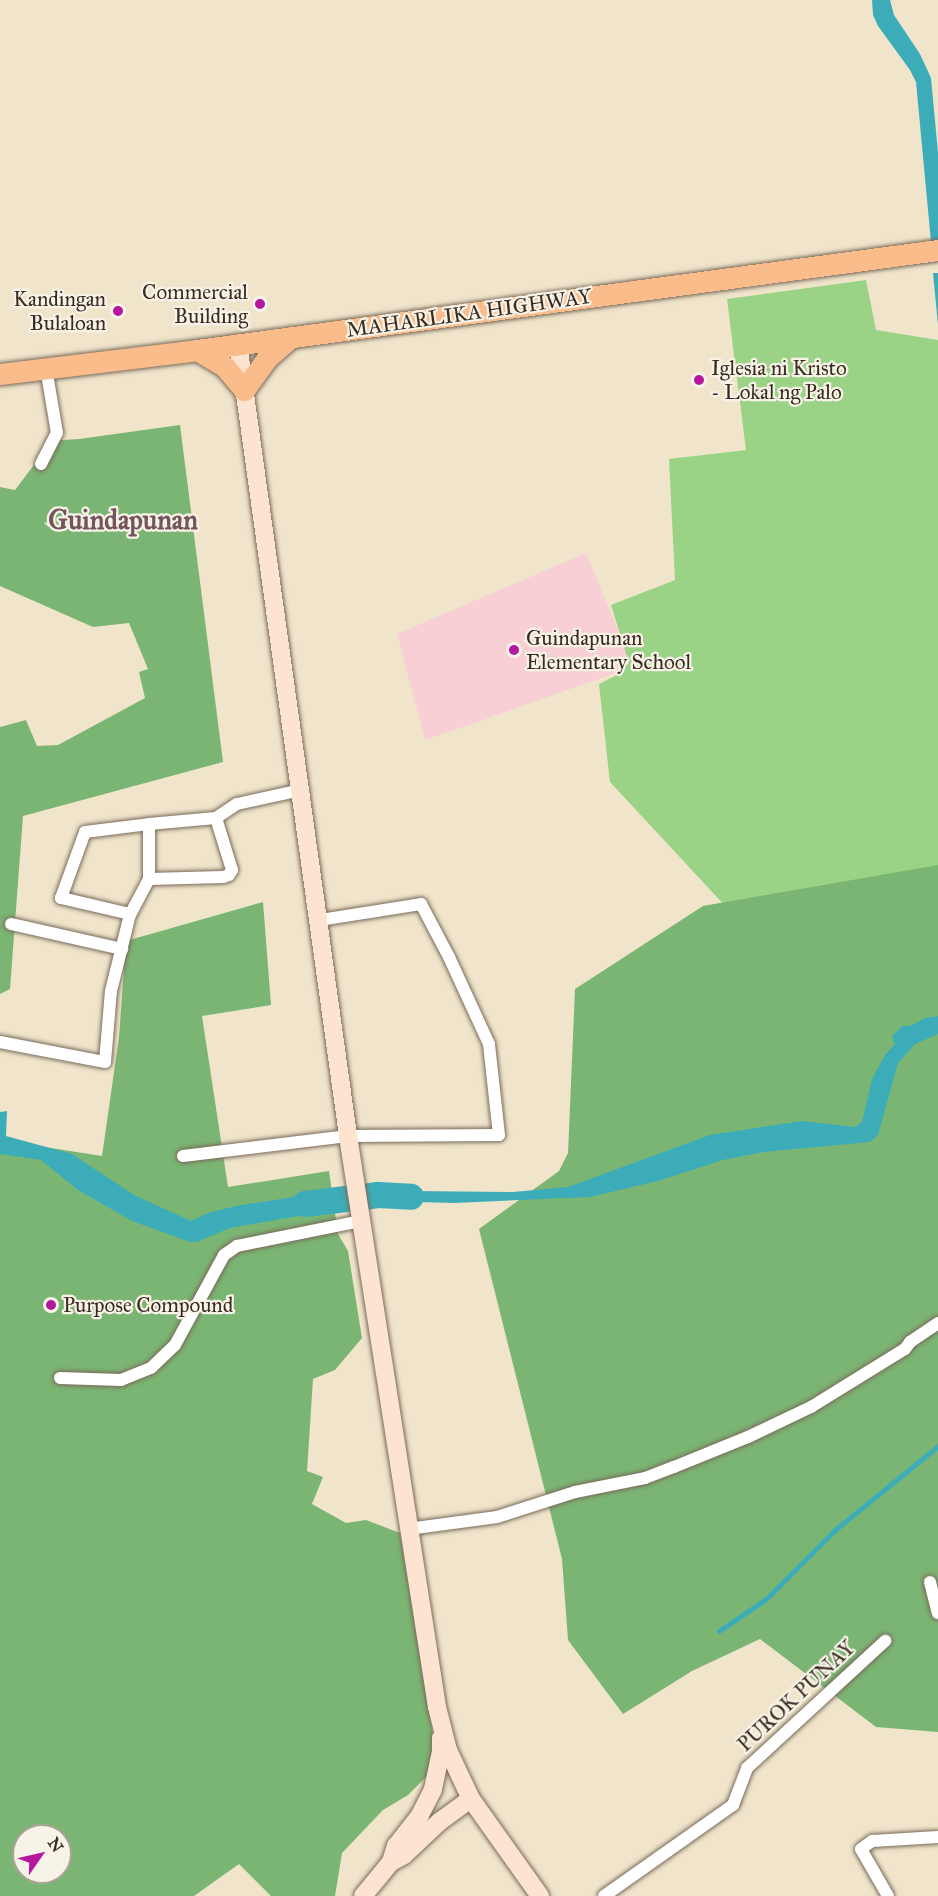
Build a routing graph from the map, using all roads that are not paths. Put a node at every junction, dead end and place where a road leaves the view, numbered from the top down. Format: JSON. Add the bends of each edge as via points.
{"nodes":[{"id":1,"x":938,"y":250,"type":"edge"},
{"id":2,"x":292,"y":337,"type":"junction"},
{"id":3,"x":238,"y":345,"type":"junction"},
{"id":4,"x":197,"y":350,"type":"junction"},
{"id":5,"x":46,"y":368,"type":"junction"},
{"id":6,"x":0,"y":374,"type":"edge"},
{"id":7,"x":244,"y":390,"type":"junction"},
{"id":8,"x":41,"y":464,"type":"dead end"},
{"id":9,"x":301,"y":790,"type":"junction"},
{"id":10,"x":216,"y":818,"type":"junction"},
{"id":11,"x":149,"y":824,"type":"junction"},
{"id":12,"x":149,"y":879,"type":"junction"},
{"id":13,"x":130,"y":914,"type":"junction"},
{"id":14,"x":320,"y":920,"type":"junction"},
{"id":15,"x":10,"y":924,"type":"dead end"},
{"id":16,"x":122,"y":949,"type":"junction"},
{"id":17,"x":0,"y":1042,"type":"edge"},
{"id":18,"x":348,"y":1136,"type":"junction"},
{"id":19,"x":183,"y":1156,"type":"dead end"},
{"id":20,"x":360,"y":1216,"type":"junction"},
{"id":21,"x":938,"y":1323,"type":"edge"},
{"id":22,"x":60,"y":1378,"type":"dead end"},
{"id":23,"x":408,"y":1529,"type":"junction"},
{"id":24,"x":930,"y":1582,"type":"dead end"},
{"id":25,"x":938,"y":1613,"type":"edge"},
{"id":26,"x":885,"y":1641,"type":"dead end"},
{"id":27,"x":440,"y":1721,"type":"junction"},
{"id":28,"x":458,"y":1774,"type":"junction"},
{"id":29,"x":433,"y":1789,"type":"junction"},
{"id":30,"x":471,"y":1799,"type":"junction"},
{"id":31,"x":938,"y":1837,"type":"edge"},
{"id":32,"x":391,"y":1862,"type":"junction"},
{"id":33,"x":363,"y":1896,"type":"edge"},
{"id":34,"x":540,"y":1896,"type":"edge"},
{"id":35,"x":604,"y":1896,"type":"edge"},
{"id":36,"x":888,"y":1896,"type":"edge"}],
"edges":[{"from":1,"to":2,"type":"highway","name":"MAHARLIKA HIGHWAY"},
{"from":2,"to":3,"type":"highway","name":"MAHARLIKA HIGHWAY"},
{"from":2,"to":7,"type":"highway","via":[[267,358]]},
{"from":3,"to":4,"type":"highway","name":"MAHARLIKA HIGHWAY"},
{"from":3,"to":7,"type":"main road"},
{"from":4,"to":5,"type":"highway","name":"MAHARLIKA HIGHWAY"},
{"from":4,"to":7,"type":"highway","via":[[225,367]]},
{"from":5,"to":6,"type":"highway","name":"MAHARLIKA HIGHWAY"},
{"from":5,"to":8,"type":"street","via":[[57,433]]},
{"from":7,"to":9,"type":"main road"},
{"from":9,"to":10,"type":"street","via":[[237,804]]},
{"from":9,"to":14,"type":"main road"},
{"from":10,"to":11,"type":"street"},
{"from":10,"to":12,"type":"street","via":[[229,874],[223,878]]},
{"from":11,"to":12,"type":"street"},
{"from":11,"to":13,"type":"street","via":[[86,832],[61,898]]},
{"from":12,"to":13,"type":"street"},
{"from":13,"to":16,"type":"street"},
{"from":14,"to":18,"type":"main road"},
{"from":14,"to":18,"type":"street","via":[[421,904],[489,1044],[499,1135]]},
{"from":15,"to":16,"type":"street"},
{"from":16,"to":17,"type":"street","via":[[111,991],[105,1062]]},
{"from":18,"to":19,"type":"street"},
{"from":18,"to":20,"type":"main road"},
{"from":20,"to":22,"type":"street","via":[[237,1246],[224,1255],[175,1345],[151,1368],[121,1380]]},
{"from":20,"to":23,"type":"main road"},
{"from":21,"to":23,"type":"street","via":[[905,1349],[811,1407],[645,1478],[575,1492],[497,1517]]},
{"from":23,"to":27,"type":"main road"},
{"from":24,"to":25,"type":"street"},
{"from":26,"to":35,"type":"street","name":"PUROK PUNAY","via":[[747,1768],[733,1805]]},
{"from":27,"to":28,"type":"main road"},
{"from":27,"to":29,"type":"main road","via":[[441,1752]]},
{"from":28,"to":29,"type":"main road","via":[[446,1769]]},
{"from":28,"to":30,"type":"main road"},
{"from":29,"to":32,"type":"main road","via":[[420,1815],[396,1846]]},
{"from":30,"to":32,"type":"main road"},
{"from":30,"to":34,"type":"main road"},
{"from":31,"to":36,"type":"street","via":[[872,1841],[861,1849]]},
{"from":32,"to":33,"type":"main road"}]}
